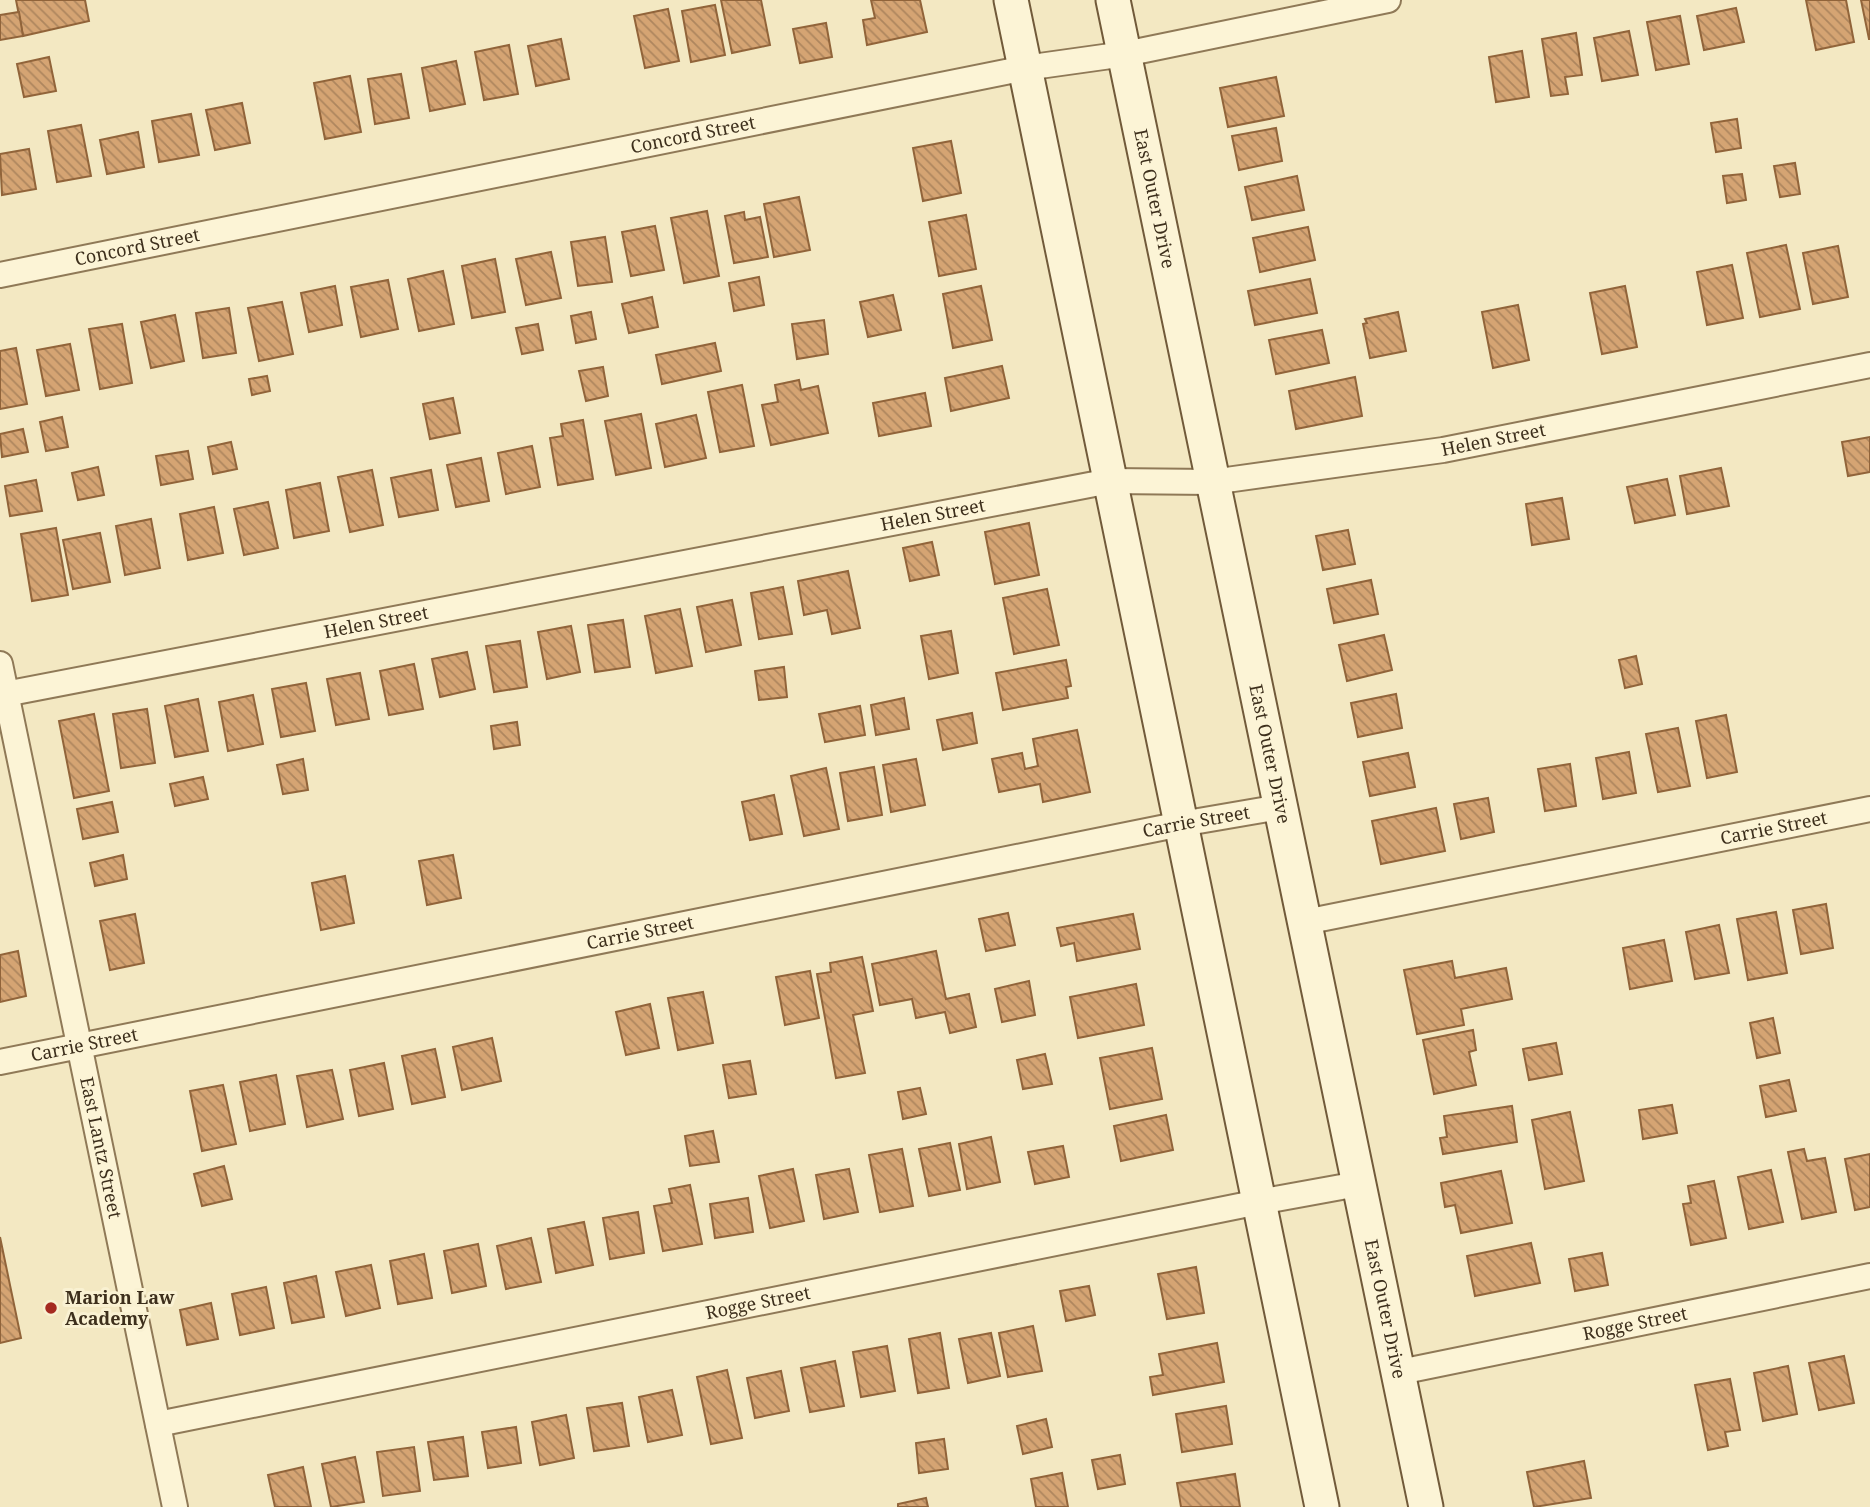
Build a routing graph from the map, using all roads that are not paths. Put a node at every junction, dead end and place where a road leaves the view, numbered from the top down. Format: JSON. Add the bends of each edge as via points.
{"nodes":[{"id":1,"x":1011,"y":0,"type":"edge"},
{"id":2,"x":1113,"y":0,"type":"edge"},
{"id":3,"x":1388,"y":0,"type":"edge"},
{"id":4,"x":1125,"y":54,"type":"junction"},
{"id":5,"x":1025,"y":68,"type":"junction"},
{"id":6,"x":0,"y":275,"type":"edge"},
{"id":7,"x":1870,"y":365,"type":"edge"},
{"id":8,"x":1110,"y":481,"type":"junction"},
{"id":9,"x":1212,"y":482,"type":"junction"},
{"id":10,"x":0,"y":664,"type":"edge"},
{"id":11,"x":3,"y":695,"type":"edge"},
{"id":12,"x":1280,"y":807,"type":"junction"},
{"id":13,"x":1870,"y":809,"type":"edge"},
{"id":14,"x":1181,"y":824,"type":"junction"},
{"id":15,"x":1305,"y":922,"type":"junction"},
{"id":16,"x":79,"y":1046,"type":"junction"},
{"id":17,"x":0,"y":1062,"type":"edge"},
{"id":18,"x":1358,"y":1184,"type":"junction"},
{"id":19,"x":1259,"y":1202,"type":"junction"},
{"id":20,"x":1870,"y":1276,"type":"edge"},
{"id":21,"x":1400,"y":1371,"type":"junction"},
{"id":22,"x":158,"y":1424,"type":"junction"},
{"id":23,"x":175,"y":1507,"type":"edge"},
{"id":24,"x":1322,"y":1507,"type":"edge"},
{"id":25,"x":1426,"y":1507,"type":"edge"}],
"edges":[{"from":1,"to":5,"type":"main road"},
{"from":2,"to":4,"type":"main road","name":"East Outer Drive"},
{"from":3,"to":4,"type":"street","name":"Concord Street"},
{"from":4,"to":5,"type":"street","name":"Concord Street"},
{"from":4,"to":9,"type":"main road","name":"East Outer Drive"},
{"from":5,"to":6,"type":"street","name":"Concord Street"},
{"from":5,"to":8,"type":"main road"},
{"from":7,"to":9,"type":"street","name":"Helen Street","via":[[1443,450]]},
{"from":8,"to":9,"type":"street","name":"Helen Street"},
{"from":8,"to":11,"type":"street","name":"Helen Street"},
{"from":8,"to":14,"type":"main road"},
{"from":9,"to":12,"type":"main road","name":"East Outer Drive"},
{"from":10,"to":11,"type":"street","name":"East Lantz Street"},
{"from":11,"to":16,"type":"street","name":"East Lantz Street"},
{"from":12,"to":14,"type":"street","name":"Carrie Street"},
{"from":12,"to":15,"type":"main road","name":"East Outer Drive"},
{"from":13,"to":15,"type":"street","name":"Carrie Street"},
{"from":14,"to":16,"type":"street","name":"Carrie Street"},
{"from":14,"to":19,"type":"main road"},
{"from":15,"to":18,"type":"main road","name":"East Outer Drive"},
{"from":16,"to":17,"type":"street","name":"Carrie Street"},
{"from":16,"to":22,"type":"street","name":"East Lantz Street"},
{"from":18,"to":19,"type":"street","name":"Rogge Street"},
{"from":18,"to":21,"type":"main road","name":"East Outer Drive"},
{"from":19,"to":22,"type":"street","name":"Rogge Street"},
{"from":19,"to":24,"type":"main road"},
{"from":20,"to":21,"type":"street","name":"Rogge Street"},
{"from":21,"to":25,"type":"main road","name":"East Outer Drive"},
{"from":22,"to":23,"type":"street","name":"East Lantz Street"}]}
